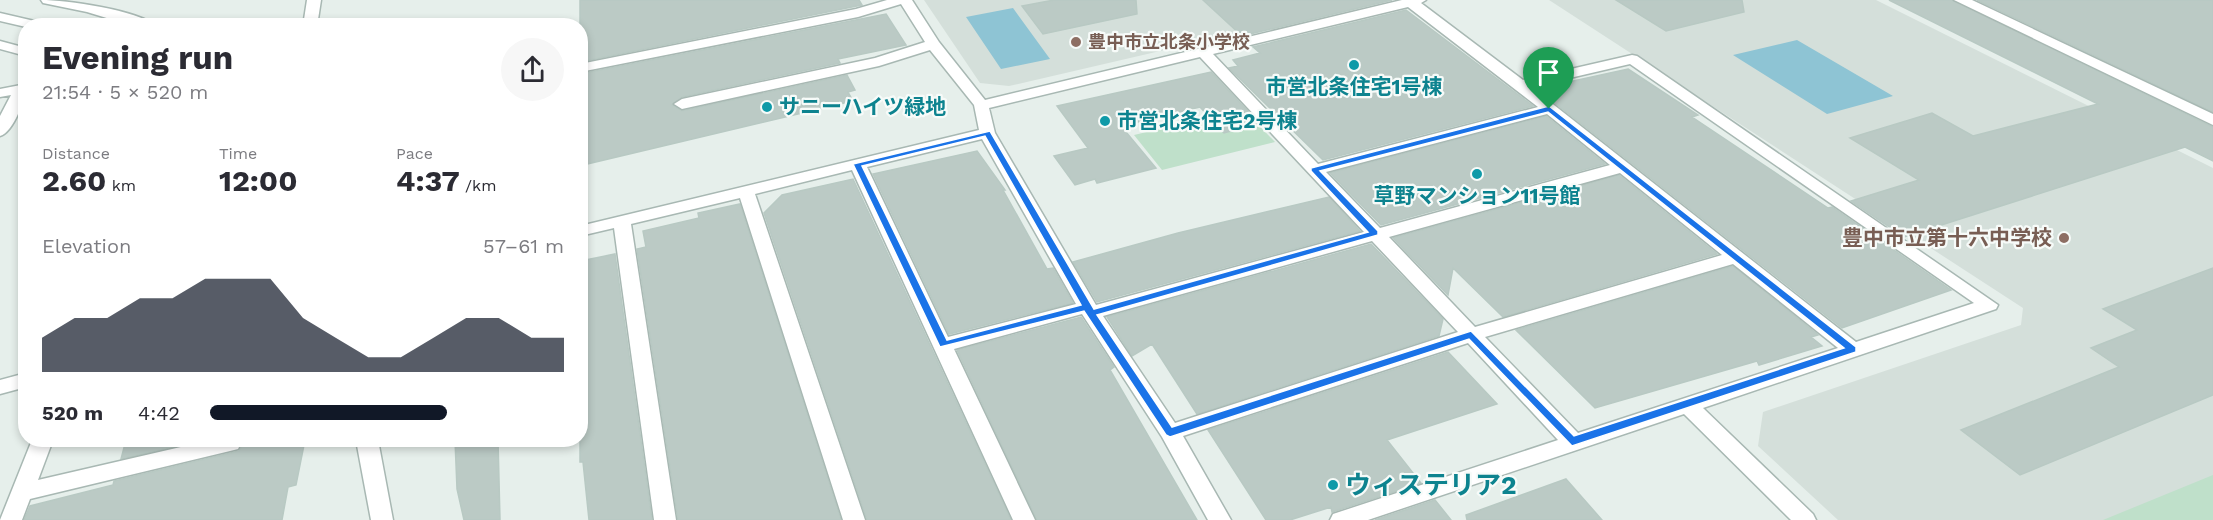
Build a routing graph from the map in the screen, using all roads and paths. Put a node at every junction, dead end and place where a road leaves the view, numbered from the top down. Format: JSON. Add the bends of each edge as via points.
{"nodes":[{"id":1,"x":48,"y":0,"type":"edge"},
{"id":2,"x":314,"y":0,"type":"edge"},
{"id":3,"x":903,"y":0,"type":"edge"},
{"id":4,"x":1961,"y":0,"type":"edge"},
{"id":5,"x":1415,"y":1,"type":"edge"},
{"id":6,"x":0,"y":17,"type":"edge"},
{"id":7,"x":122,"y":18,"type":"edge"},
{"id":8,"x":311,"y":18,"type":"edge"},
{"id":9,"x":18,"y":21,"type":"edge"},
{"id":10,"x":933,"y":44,"type":"junction"},
{"id":11,"x":0,"y":45,"type":"edge"},
{"id":12,"x":18,"y":50,"type":"edge"},
{"id":13,"x":1203,"y":52,"type":"junction"},
{"id":14,"x":588,"y":66,"type":"edge"},
{"id":15,"x":1520,"y":85,"type":"junction"},
{"id":16,"x":18,"y":90,"type":"edge"},
{"id":17,"x":0,"y":93,"type":"edge"},
{"id":18,"x":18,"y":100,"type":"edge"},
{"id":19,"x":682,"y":104,"type":"dead end"},
{"id":20,"x":981,"y":105,"type":"junction"},
{"id":21,"x":1549,"y":109,"type":"junction"},
{"id":22,"x":2213,"y":120,"type":"edge"},
{"id":23,"x":0,"y":131,"type":"edge"},
{"id":24,"x":987,"y":133,"type":"junction"},
{"id":25,"x":857,"y":164,"type":"junction"},
{"id":26,"x":1622,"y":167,"type":"junction"},
{"id":27,"x":1314,"y":170,"type":"junction"},
{"id":28,"x":746,"y":191,"type":"junction"},
{"id":29,"x":621,"y":221,"type":"junction"},
{"id":30,"x":588,"y":229,"type":"edge"},
{"id":31,"x":1374,"y":233,"type":"junction"},
{"id":32,"x":1736,"y":257,"type":"junction"},
{"id":33,"x":1089,"y":310,"type":"junction"},
{"id":34,"x":1471,"y":335,"type":"junction"},
{"id":35,"x":944,"y":345,"type":"junction"},
{"id":36,"x":1852,"y":350,"type":"junction"},
{"id":37,"x":18,"y":382,"type":"edge"},
{"id":38,"x":0,"y":387,"type":"edge"},
{"id":39,"x":1686,"y":404,"type":"junction"},
{"id":40,"x":1170,"y":432,"type":"junction"},
{"id":41,"x":1572,"y":441,"type":"junction"},
{"id":42,"x":39,"y":447,"type":"edge"},
{"id":43,"x":209,"y":447,"type":"edge"},
{"id":44,"x":368,"y":447,"type":"edge"},
{"id":45,"x":22,"y":492,"type":"junction"},
{"id":46,"x":10,"y":520,"type":"edge"},
{"id":47,"x":382,"y":520,"type":"edge"},
{"id":48,"x":665,"y":520,"type":"edge"},
{"id":49,"x":854,"y":520,"type":"edge"},
{"id":50,"x":1024,"y":520,"type":"edge"},
{"id":51,"x":1220,"y":520,"type":"edge"},
{"id":52,"x":1341,"y":520,"type":"edge"},
{"id":53,"x":1805,"y":520,"type":"edge"}],
"edges":[{"from":1,"to":7,"type":"street"},
{"from":2,"to":8,"type":"street"},
{"from":3,"to":10,"type":"street"},
{"from":3,"to":14,"type":"street","via":[[858,13],[723,33]]},
{"from":4,"to":22,"type":"street"},
{"from":5,"to":13,"type":"street"},
{"from":5,"to":15,"type":"street"},
{"from":6,"to":9,"type":"street"},
{"from":10,"to":19,"type":"street","via":[[879,62]]},
{"from":10,"to":20,"type":"street"},
{"from":11,"to":12,"type":"street"},
{"from":13,"to":20,"type":"street"},
{"from":13,"to":27,"type":"street"},
{"from":15,"to":21,"type":"street"},
{"from":15,"to":36,"type":"street","via":[[1632,58],[1989,305]]},
{"from":16,"to":17,"type":"street"},
{"from":18,"to":23,"type":"street"},
{"from":20,"to":24,"type":"street"},
{"from":21,"to":26,"type":"street"},
{"from":21,"to":27,"type":"street"},
{"from":24,"to":25,"type":"street"},
{"from":24,"to":33,"type":"street"},
{"from":25,"to":28,"type":"street"},
{"from":25,"to":35,"type":"street"},
{"from":26,"to":31,"type":"street"},
{"from":26,"to":32,"type":"street"},
{"from":27,"to":31,"type":"street"},
{"from":28,"to":29,"type":"street"},
{"from":28,"to":49,"type":"street"},
{"from":29,"to":30,"type":"street"},
{"from":29,"to":48,"type":"street"},
{"from":31,"to":33,"type":"street"},
{"from":31,"to":34,"type":"street"},
{"from":32,"to":34,"type":"street"},
{"from":32,"to":36,"type":"street"},
{"from":33,"to":35,"type":"street"},
{"from":33,"to":40,"type":"street"},
{"from":34,"to":40,"type":"street"},
{"from":34,"to":41,"type":"street"},
{"from":35,"to":50,"type":"street"},
{"from":36,"to":39,"type":"street"},
{"from":37,"to":38,"type":"street"},
{"from":39,"to":41,"type":"street"},
{"from":39,"to":53,"type":"street"},
{"from":40,"to":51,"type":"street"},
{"from":41,"to":52,"type":"street"},
{"from":42,"to":45,"type":"street"},
{"from":43,"to":45,"type":"street"},
{"from":44,"to":47,"type":"street"},
{"from":45,"to":46,"type":"street"}]}
